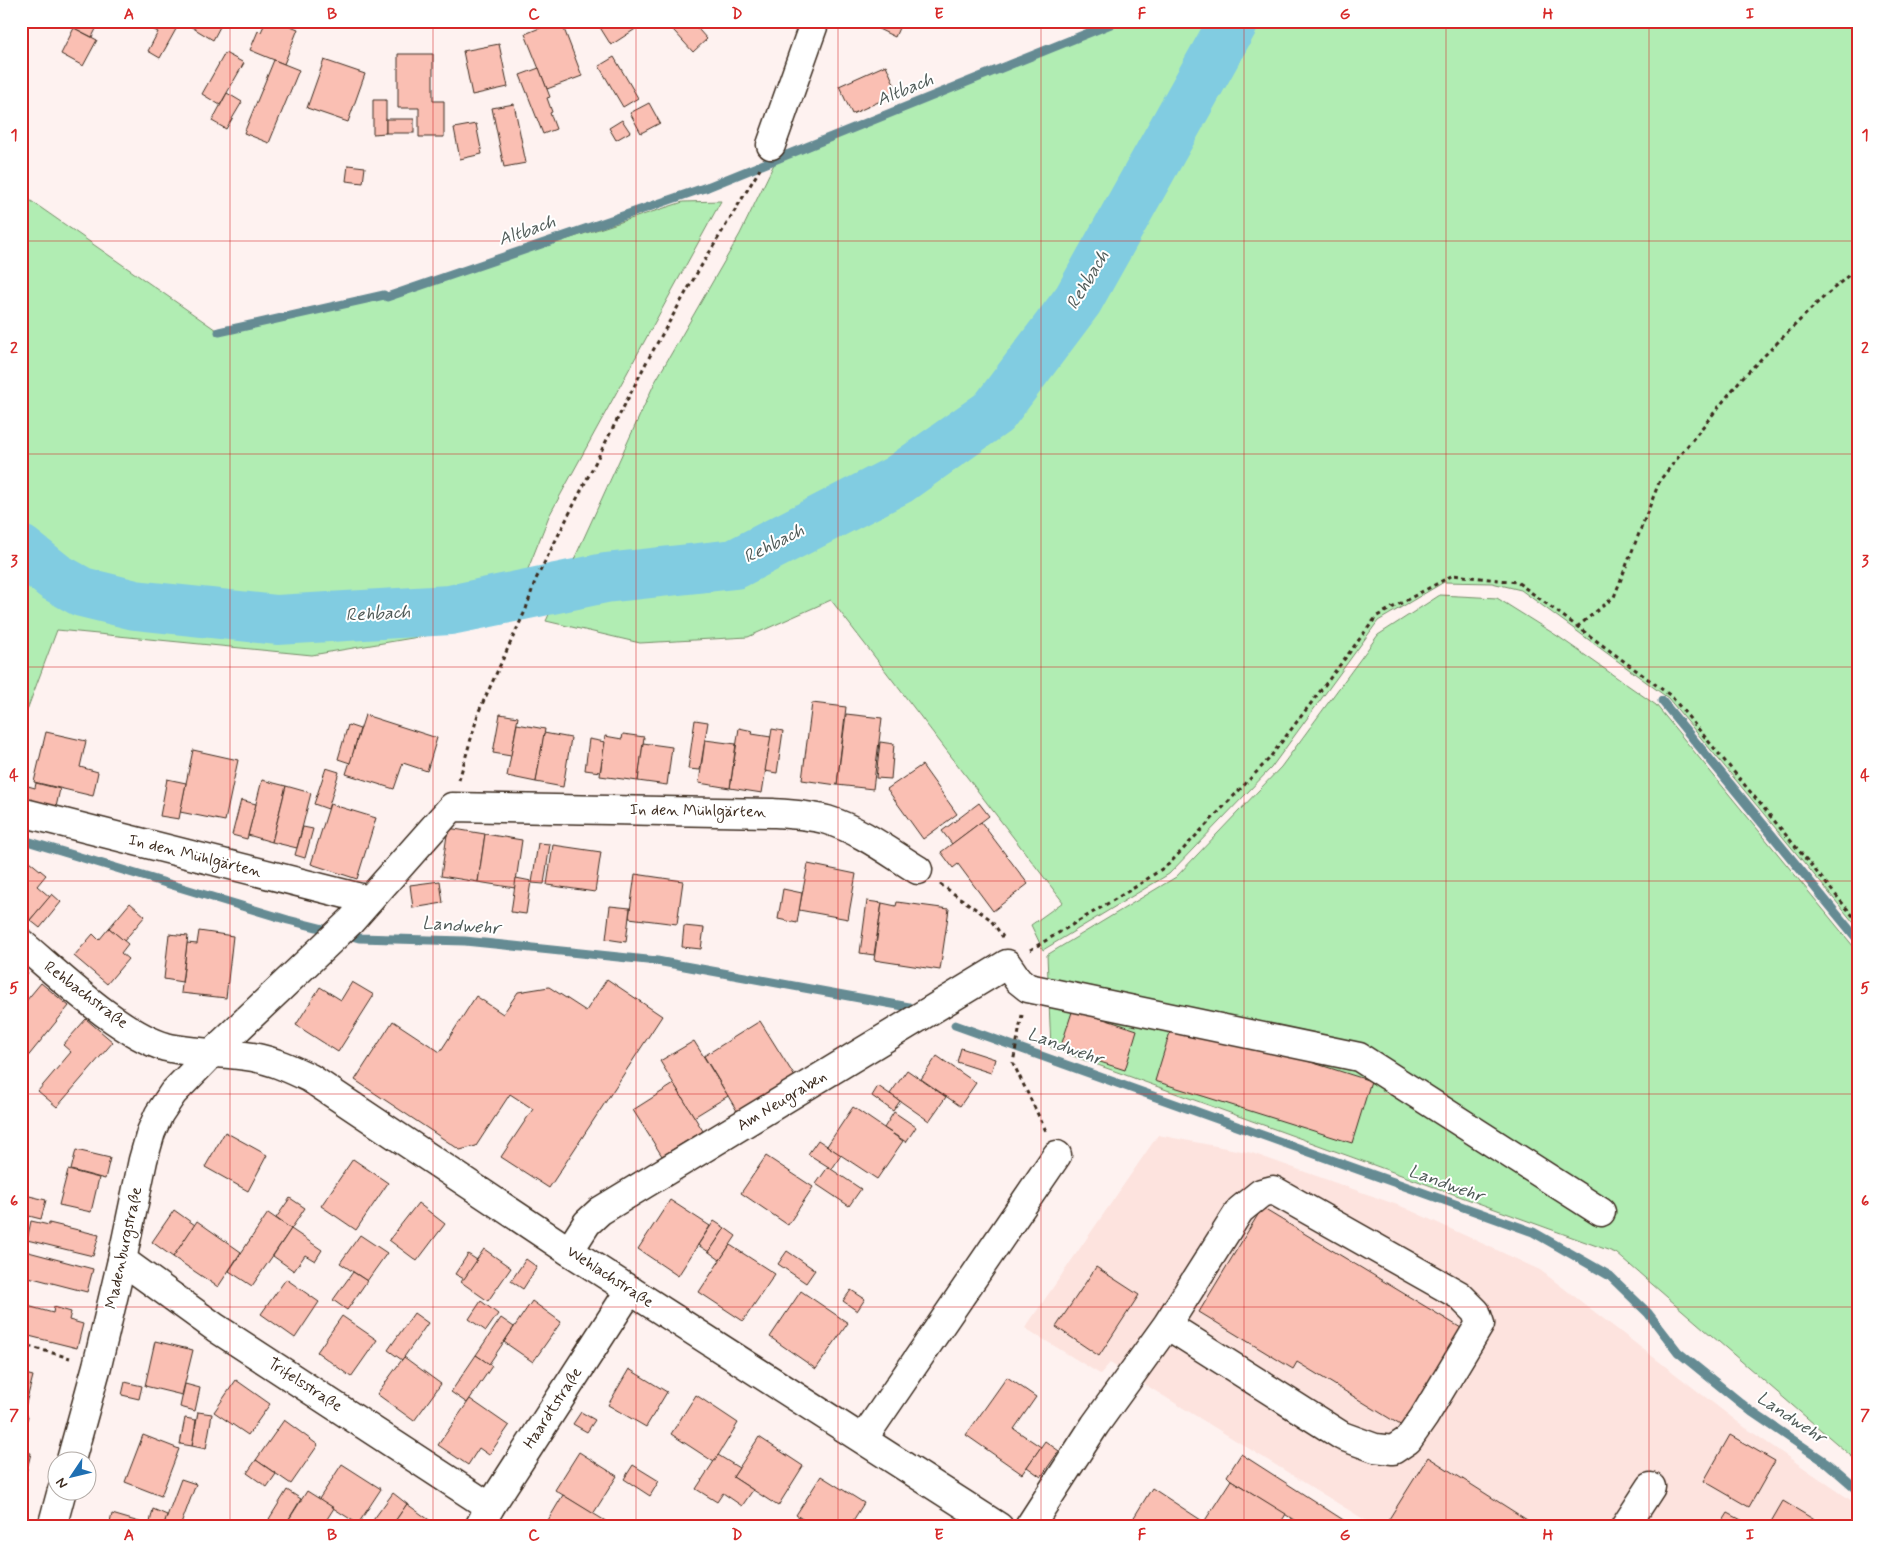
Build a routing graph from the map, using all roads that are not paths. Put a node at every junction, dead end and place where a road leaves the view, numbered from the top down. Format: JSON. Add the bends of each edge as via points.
{"nodes":[{"id":1,"x":815,"y":21,"type":"edge"},
{"id":2,"x":771,"y":146,"type":"dead end"},
{"id":3,"x":21,"y":812,"type":"edge"},
{"id":4,"x":918,"y":870,"type":"road end"},
{"id":5,"x":369,"y":900,"type":"junction"},
{"id":6,"x":21,"y":944,"type":"edge"},
{"id":7,"x":212,"y":1053,"type":"junction"},
{"id":8,"x":1057,"y":1155,"type":"road end"},
{"id":9,"x":1601,"y":1212,"type":"dead end"},
{"id":10,"x":569,"y":1251,"type":"junction"},
{"id":11,"x":122,"y":1260,"type":"junction"},
{"id":12,"x":630,"y":1290,"type":"junction"},
{"id":13,"x":1168,"y":1326,"type":"junction"},
{"id":14,"x":863,"y":1439,"type":"junction"},
{"id":15,"x":74,"y":1450,"type":"edge"},
{"id":16,"x":1651,"y":1487,"type":"dead end"},
{"id":17,"x":59,"y":1500,"type":"edge"},
{"id":18,"x":484,"y":1517,"type":"edge"},
{"id":19,"x":52,"y":1527,"type":"edge"},
{"id":20,"x":999,"y":1527,"type":"edge"},
{"id":21,"x":1029,"y":1527,"type":"edge"},
{"id":22,"x":1625,"y":1527,"type":"edge"}],
"edges":[{"from":1,"to":2,"type":"street"},
{"from":3,"to":5,"type":"street","name":"In den Mühlgärten"},
{"from":4,"to":5,"type":"street","name":"In den Mühlgärten","via":[[850,828],[825,819],[798,815],[452,806]]},
{"from":5,"to":7,"type":"street"},
{"from":6,"to":7,"type":"street","name":"Rehbachstraße","via":[[108,1015],[141,1036],[164,1046]]},
{"from":7,"to":10,"type":"street","name":"Wehlachstraße","via":[[280,1063],[310,1078]]},
{"from":7,"to":11,"type":"street","name":"Madenburgstraße","via":[[173,1094],[151,1132]]},
{"from":8,"to":14,"type":"street"},
{"from":9,"to":10,"type":"street","name":"Am Neugraben","via":[[1359,1057],[1028,988],[1007,964],[600,1211]]},
{"from":10,"to":12,"type":"street","name":"Wehlachstraße"},
{"from":11,"to":15,"type":"street","name":"Madenburgstraße"},
{"from":11,"to":18,"type":"street","name":"Trifelsstraße"},
{"from":12,"to":14,"type":"street","name":"Wehlachstraße"},
{"from":12,"to":18,"type":"street","name":"Haardtstraße"},
{"from":13,"to":13,"type":"street","via":[[1240,1210],[1261,1193],[1273,1190],[1459,1294],[1476,1312],[1480,1324],[1424,1417],[1408,1440],[1393,1450],[1375,1448],[1342,1436]]},
{"from":13,"to":21,"type":"street","via":[[1095,1425]]},
{"from":14,"to":20,"type":"street","name":"Wehlachstraße"},
{"from":16,"to":22,"type":"street"},
{"from":17,"to":19,"type":"street"}]}
